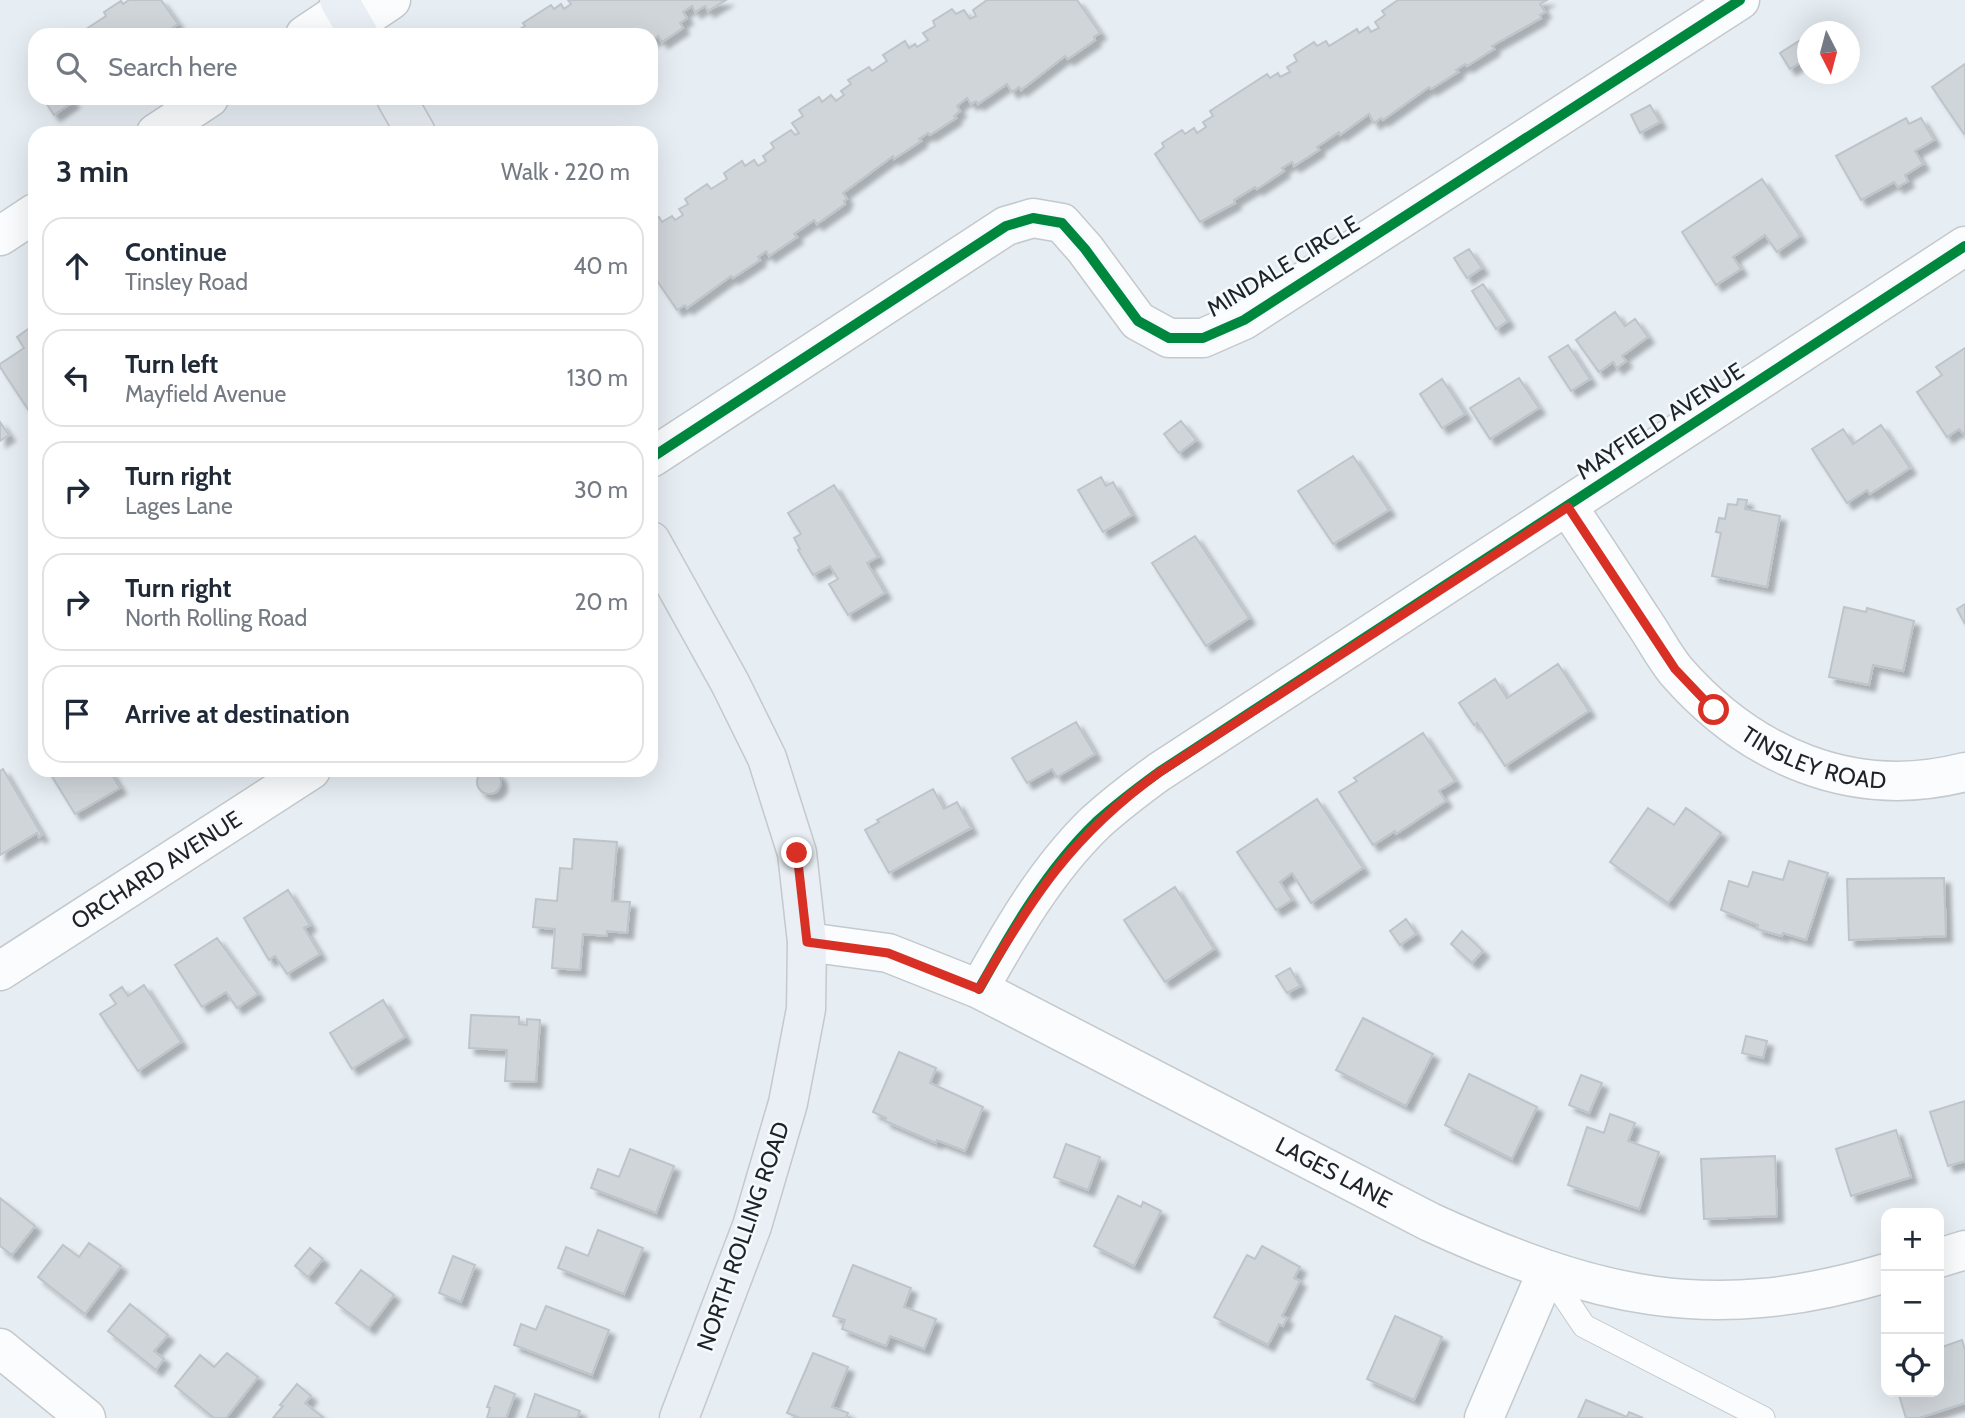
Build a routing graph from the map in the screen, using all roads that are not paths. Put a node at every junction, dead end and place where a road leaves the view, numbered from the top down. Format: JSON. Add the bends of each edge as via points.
{"nodes":[{"id":1,"x":391,"y":0,"type":"edge"},
{"id":2,"x":1740,"y":0,"type":"edge"},
{"id":3,"x":349,"y":17,"type":"edge"},
{"id":4,"x":322,"y":28,"type":"edge"},
{"id":5,"x":198,"y":105,"type":"edge"},
{"id":6,"x":400,"y":105,"type":"edge"},
{"id":7,"x":167,"y":126,"type":"edge"},
{"id":8,"x":412,"y":126,"type":"edge"},
{"id":9,"x":28,"y":218,"type":"edge"},
{"id":10,"x":0,"y":236,"type":"edge"},
{"id":11,"x":1965,"y":246,"type":"edge"},
{"id":12,"x":658,"y":453,"type":"edge"},
{"id":13,"x":1568,"y":507,"type":"junction"},
{"id":14,"x":658,"y":554,"type":"edge"},
{"id":15,"x":1965,"y":772,"type":"edge"},
{"id":16,"x":300,"y":777,"type":"edge"},
{"id":17,"x":807,"y":942,"type":"junction"},
{"id":18,"x":0,"y":971,"type":"edge"},
{"id":19,"x":979,"y":989,"type":"junction"},
{"id":20,"x":1965,"y":1250,"type":"edge"},
{"id":21,"x":1944,"y":1256,"type":"edge"},
{"id":22,"x":1547,"y":1271,"type":"junction"},
{"id":23,"x":1881,"y":1274,"type":"edge"},
{"id":24,"x":0,"y":1348,"type":"edge"},
{"id":25,"x":86,"y":1418,"type":"edge"},
{"id":26,"x":678,"y":1418,"type":"edge"},
{"id":27,"x":1484,"y":1418,"type":"edge"},
{"id":28,"x":1763,"y":1418,"type":"edge"}],
"edges":[{"from":1,"to":3,"type":"street"},
{"from":2,"to":12,"type":"street","name":"MINDALE CIRCLE","via":[[1244,320],[1203,338],[1169,338],[1138,321],[1062,223],[1033,218],[1006,226]]},
{"from":3,"to":4,"type":"street"},
{"from":5,"to":7,"type":"street"},
{"from":6,"to":8,"type":"main road"},
{"from":9,"to":10,"type":"street"},
{"from":11,"to":13,"type":"street","name":"MAYFIELD AVENUE"},
{"from":13,"to":15,"type":"street","name":"TINSLEY ROAD","via":[[1675,669],[1714,710],[1764,746],[1810,768],[1861,779],[1910,782]]},
{"from":13,"to":19,"type":"street","name":"MAYFIELD AVENUE","via":[[1125,797],[1087,832],[1042,886]]},
{"from":14,"to":17,"type":"main road","name":"NORTH ROLLING ROAD","via":[[767,758],[797,853]]},
{"from":16,"to":18,"type":"street","name":"ORCHARD AVENUE"},
{"from":17,"to":19,"type":"street","name":"LAGES LANE","via":[[888,953]]},
{"from":17,"to":26,"type":"main road","name":"NORTH ROLLING ROAD","via":[[806,1009],[788,1103],[752,1226]]},
{"from":19,"to":22,"type":"street","name":"LAGES LANE","via":[[1430,1222]]},
{"from":20,"to":21,"type":"street"},
{"from":22,"to":23,"type":"street","name":"LAGES LANE","via":[[1627,1293],[1714,1301],[1805,1293]]},
{"from":22,"to":27,"type":"street"},
{"from":22,"to":28,"type":"lane","via":[[1584,1326]]},
{"from":24,"to":25,"type":"street"}]}
